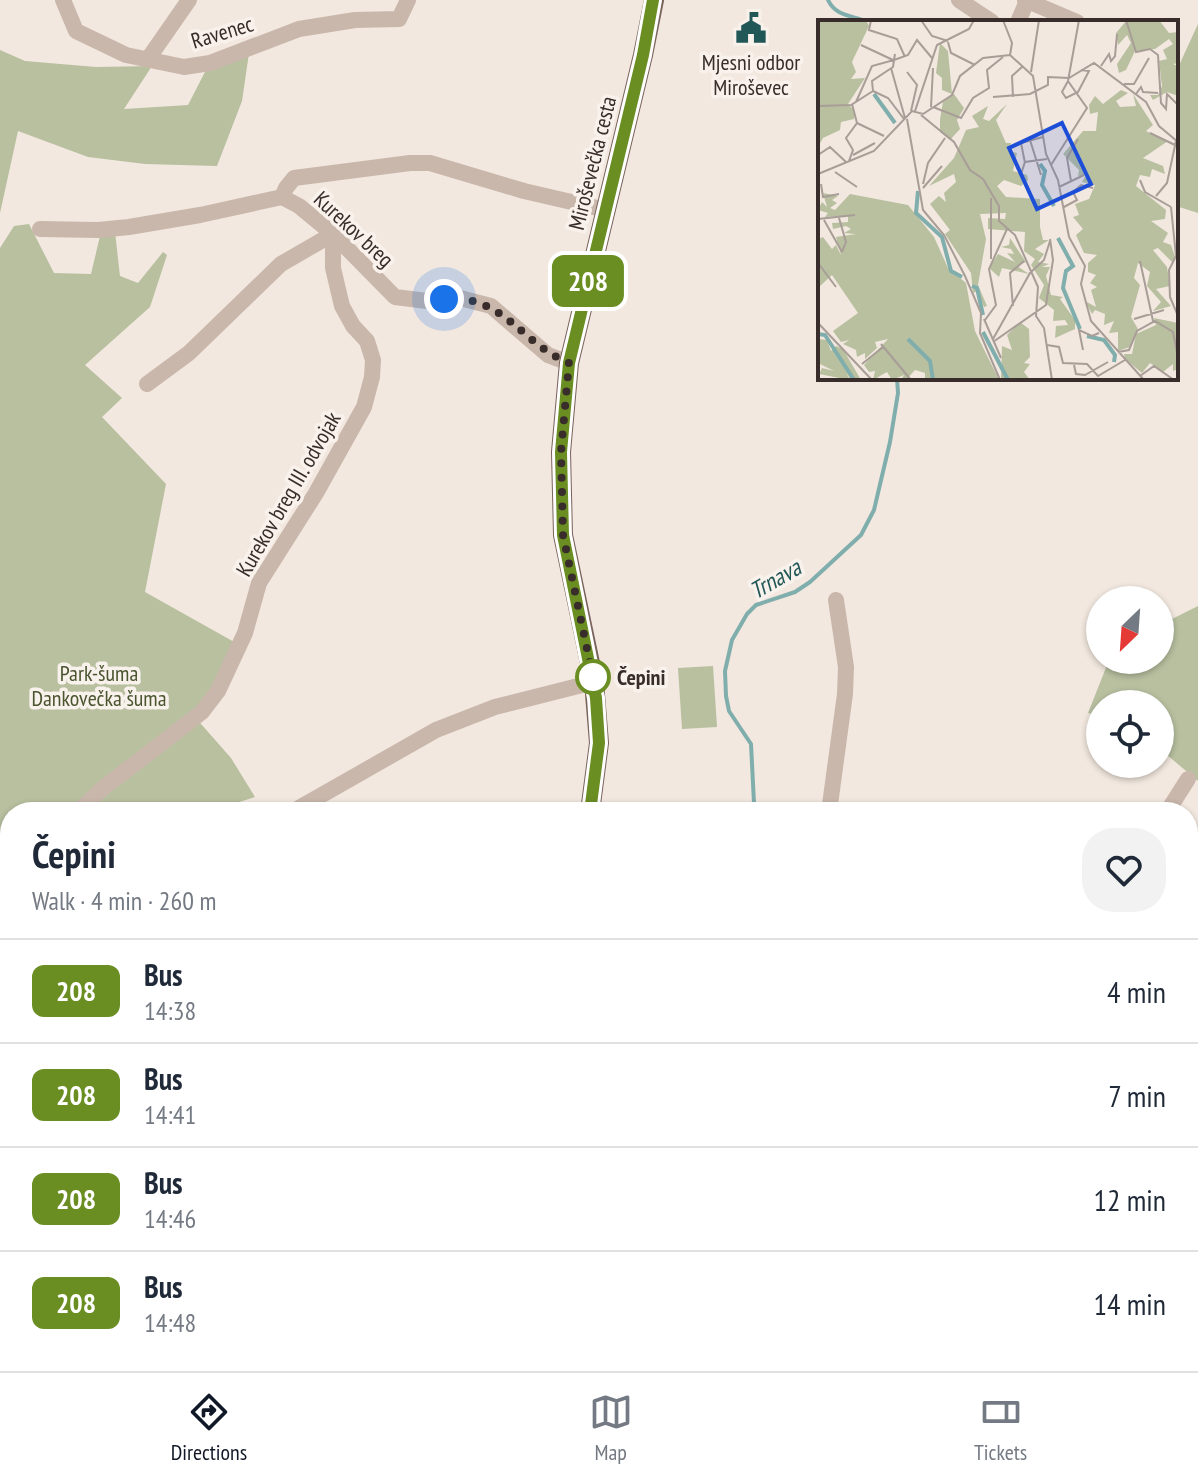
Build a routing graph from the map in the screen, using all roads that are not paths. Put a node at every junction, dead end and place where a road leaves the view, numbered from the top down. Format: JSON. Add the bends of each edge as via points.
{"nodes":[{"id":1,"x":63,"y":0,"type":"edge"},
{"id":2,"x":189,"y":0,"type":"edge"},
{"id":3,"x":408,"y":0,"type":"edge"},
{"id":4,"x":654,"y":0,"type":"edge"},
{"id":5,"x":959,"y":0,"type":"edge"},
{"id":6,"x":1026,"y":1,"type":"edge"},
{"id":7,"x":989,"y":20,"type":"edge"},
{"id":8,"x":1019,"y":20,"type":"edge"},
{"id":9,"x":1072,"y":20,"type":"edge"},
{"id":10,"x":148,"y":59,"type":"junction"},
{"id":11,"x":282,"y":197,"type":"junction"},
{"id":12,"x":606,"y":210,"type":"junction"},
{"id":13,"x":40,"y":229,"type":"dead end"},
{"id":14,"x":333,"y":234,"type":"junction"},
{"id":15,"x":569,"y":363,"type":"junction"},
{"id":16,"x":147,"y":384,"type":"dead end"},
{"id":17,"x":836,"y":600,"type":"dead end"},
{"id":18,"x":594,"y":682,"type":"junction"},
{"id":19,"x":1188,"y":779,"type":"dead end"},
{"id":20,"x":88,"y":802,"type":"edge"},
{"id":21,"x":310,"y":802,"type":"edge"},
{"id":22,"x":591,"y":802,"type":"edge"},
{"id":23,"x":830,"y":802,"type":"edge"},
{"id":24,"x":1173,"y":802,"type":"edge"}],
"edges":[{"from":1,"to":10,"type":"street","name":"Ravenec","via":[[76,31],[126,55]]},
{"from":2,"to":10,"type":"street"},
{"from":3,"to":10,"type":"street","name":"Ravenec","via":[[399,19],[299,29],[210,63],[184,67]]},
{"from":4,"to":12,"type":"main road","name":"Miroševečka cesta"},
{"from":5,"to":7,"type":"street"},
{"from":6,"to":8,"type":"street"},
{"from":6,"to":9,"type":"street"},
{"from":11,"to":12,"type":"street","name":"Kurekov breg","via":[[294,178],[430,163]]},
{"from":11,"to":13,"type":"street","via":[[129,227]]},
{"from":11,"to":14,"type":"street","name":"Kurekov breg"},
{"from":12,"to":15,"type":"main road","name":"Miroševečka cesta"},
{"from":14,"to":15,"type":"street","name":"Kurekov breg","via":[[395,297],[460,298],[491,306],[548,355]]},
{"from":14,"to":16,"type":"street","via":[[281,264],[189,353]]},
{"from":14,"to":20,"type":"street","name":"Kurekov breg III. odvojak","via":[[333,268],[342,306],[367,341],[373,360],[364,407],[259,583],[245,633],[218,691],[202,712]]},
{"from":15,"to":18,"type":"main road","name":"Miroševečka cesta","via":[[561,452],[563,535]]},
{"from":17,"to":23,"type":"street","via":[[846,667]]},
{"from":18,"to":21,"type":"street","via":[[495,707],[436,730]]},
{"from":18,"to":22,"type":"main road","name":"Miroševečka cesta","via":[[599,743]]},
{"from":19,"to":24,"type":"street"}]}
